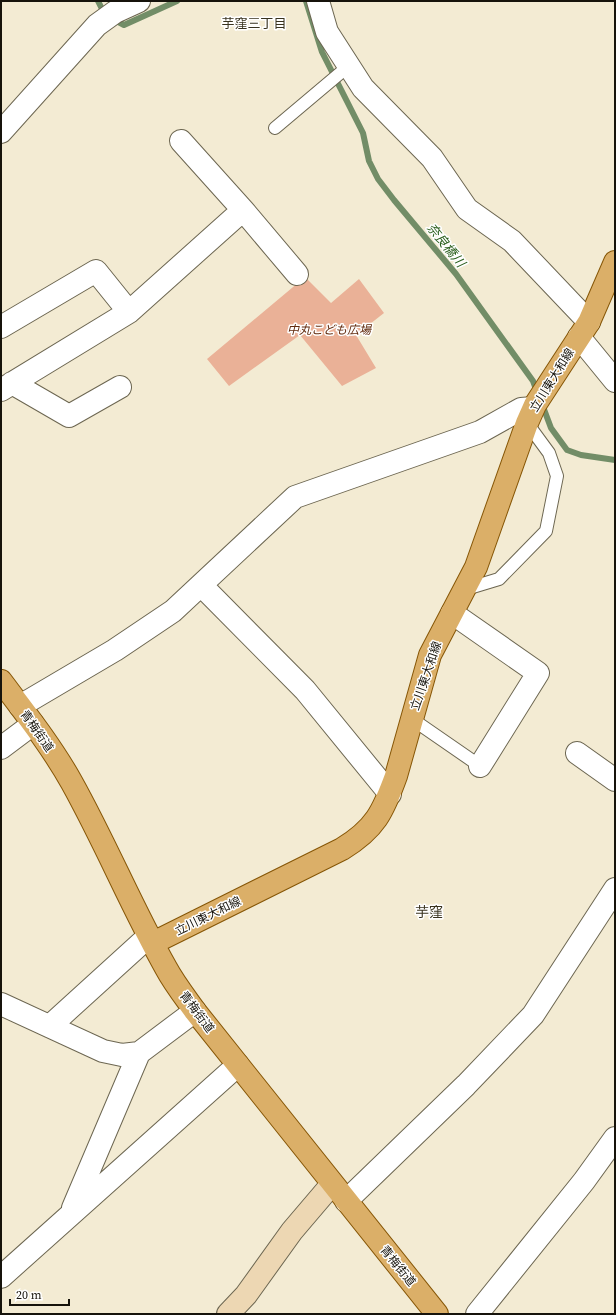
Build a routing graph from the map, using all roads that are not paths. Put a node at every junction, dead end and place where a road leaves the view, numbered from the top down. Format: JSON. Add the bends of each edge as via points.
{"nodes":[{"id":1,"x":139,"y":1,"type":"edge"},
{"id":2,"x":318,"y":1,"type":"edge"},
{"id":3,"x":347,"y":68,"type":"junction"},
{"id":4,"x":275,"y":128,"type":"dead end"},
{"id":5,"x":1,"y":132,"type":"edge"},
{"id":6,"x":180,"y":141,"type":"dead end"},
{"id":7,"x":243,"y":210,"type":"junction"},
{"id":8,"x":615,"y":262,"type":"edge"},
{"id":9,"x":297,"y":274,"type":"dead end"},
{"id":10,"x":130,"y":312,"type":"junction"},
{"id":11,"x":1,"y":327,"type":"edge"},
{"id":12,"x":584,"y":329,"type":"junction"},
{"id":13,"x":615,"y":381,"type":"edge"},
{"id":14,"x":6,"y":387,"type":"edge"},
{"id":15,"x":120,"y":387,"type":"dead end"},
{"id":16,"x":532,"y":412,"type":"junction"},
{"id":17,"x":201,"y":585,"type":"junction"},
{"id":18,"x":466,"y":589,"type":"junction"},
{"id":19,"x":452,"y":613,"type":"junction"},
{"id":20,"x":1,"y":681,"type":"edge"},
{"id":21,"x":20,"y":706,"type":"junction"},
{"id":22,"x":412,"y":719,"type":"junction"},
{"id":23,"x":33,"y":724,"type":"junction"},
{"id":24,"x":1,"y":748,"type":"edge"},
{"id":25,"x":577,"y":753,"type":"dead end"},
{"id":26,"x":480,"y":766,"type":"joint"},
{"id":27,"x":615,"y":780,"type":"edge"},
{"id":28,"x":390,"y":794,"type":"junction"},
{"id":29,"x":615,"y":889,"type":"edge"},
{"id":30,"x":151,"y":940,"type":"junction"},
{"id":31,"x":1,"y":1004,"type":"edge"},
{"id":32,"x":195,"y":1011,"type":"junction"},
{"id":33,"x":50,"y":1026,"type":"junction"},
{"id":34,"x":139,"y":1053,"type":"junction"},
{"id":35,"x":238,"y":1065,"type":"junction"},
{"id":36,"x":615,"y":1138,"type":"edge"},
{"id":37,"x":332,"y":1184,"type":"junction"},
{"id":38,"x":346,"y":1201,"type":"junction"},
{"id":39,"x":70,"y":1215,"type":"junction"},
{"id":40,"x":1,"y":1277,"type":"edge"},
{"id":41,"x":432,"y":1312,"type":"edge"},
{"id":42,"x":231,"y":1313,"type":"edge"},
{"id":43,"x":477,"y":1314,"type":"edge"}],
"edges":[{"from":1,"to":5,"type":"street","via":[[115,12],[98,25]]},
{"from":2,"to":3,"type":"street","via":[[327,32]]},
{"from":3,"to":4,"type":"lane"},
{"from":3,"to":12,"type":"street","via":[[363,88],[432,158],[467,209],[512,241]]},
{"from":6,"to":7,"type":"street"},
{"from":7,"to":9,"type":"street"},
{"from":7,"to":10,"type":"street"},
{"from":8,"to":12,"type":"main road","name":"立川東大和線"},
{"from":10,"to":11,"type":"street","via":[[96,271]]},
{"from":10,"to":14,"type":"street"},
{"from":12,"to":13,"type":"street"},
{"from":12,"to":16,"type":"main road","name":"立川東大和線"},
{"from":14,"to":15,"type":"street","via":[[69,416]]},
{"from":16,"to":17,"type":"street","via":[[521,409],[480,432],[295,497]]},
{"from":16,"to":18,"type":"main road","name":"立川東大和線"},
{"from":16,"to":18,"type":"lane","via":[[557,476],[546,531],[499,579]]},
{"from":17,"to":21,"type":"street","via":[[173,611],[115,650]]},
{"from":17,"to":28,"type":"street","via":[[305,690]]},
{"from":18,"to":19,"type":"main road","name":"立川東大和線"},
{"from":19,"to":22,"type":"main road","name":"立川東大和線","via":[[430,655]]},
{"from":19,"to":26,"type":"street","via":[[538,673]]},
{"from":20,"to":21,"type":"main road","name":"青梅街道"},
{"from":21,"to":23,"type":"main road","name":"青梅街道"},
{"from":22,"to":26,"type":"lane"},
{"from":22,"to":28,"type":"main road","name":"立川東大和線"},
{"from":23,"to":24,"type":"street"},
{"from":23,"to":30,"type":"main road","name":"青梅街道","via":[[72,783]]},
{"from":25,"to":27,"type":"street"},
{"from":28,"to":30,"type":"main road","name":"立川東大和線","via":[[377,819],[364,834],[350,844]]},
{"from":29,"to":38,"type":"street","via":[[533,1015],[466,1085]]},
{"from":30,"to":32,"type":"main road","name":"青梅街道"},
{"from":30,"to":33,"type":"street"},
{"from":31,"to":33,"type":"street"},
{"from":32,"to":34,"type":"street"},
{"from":32,"to":35,"type":"main road","name":"青梅街道"},
{"from":33,"to":34,"type":"street","via":[[103,1051],[122,1055]]},
{"from":34,"to":39,"type":"street"},
{"from":35,"to":37,"type":"main road","name":"青梅街道"},
{"from":35,"to":39,"type":"street"},
{"from":36,"to":43,"type":"street","via":[[579,1188]]},
{"from":37,"to":38,"type":"main road","name":"青梅街道"},
{"from":37,"to":42,"type":"street","via":[[292,1231]]},
{"from":38,"to":41,"type":"main road","name":"青梅街道"},
{"from":39,"to":40,"type":"street"}]}
